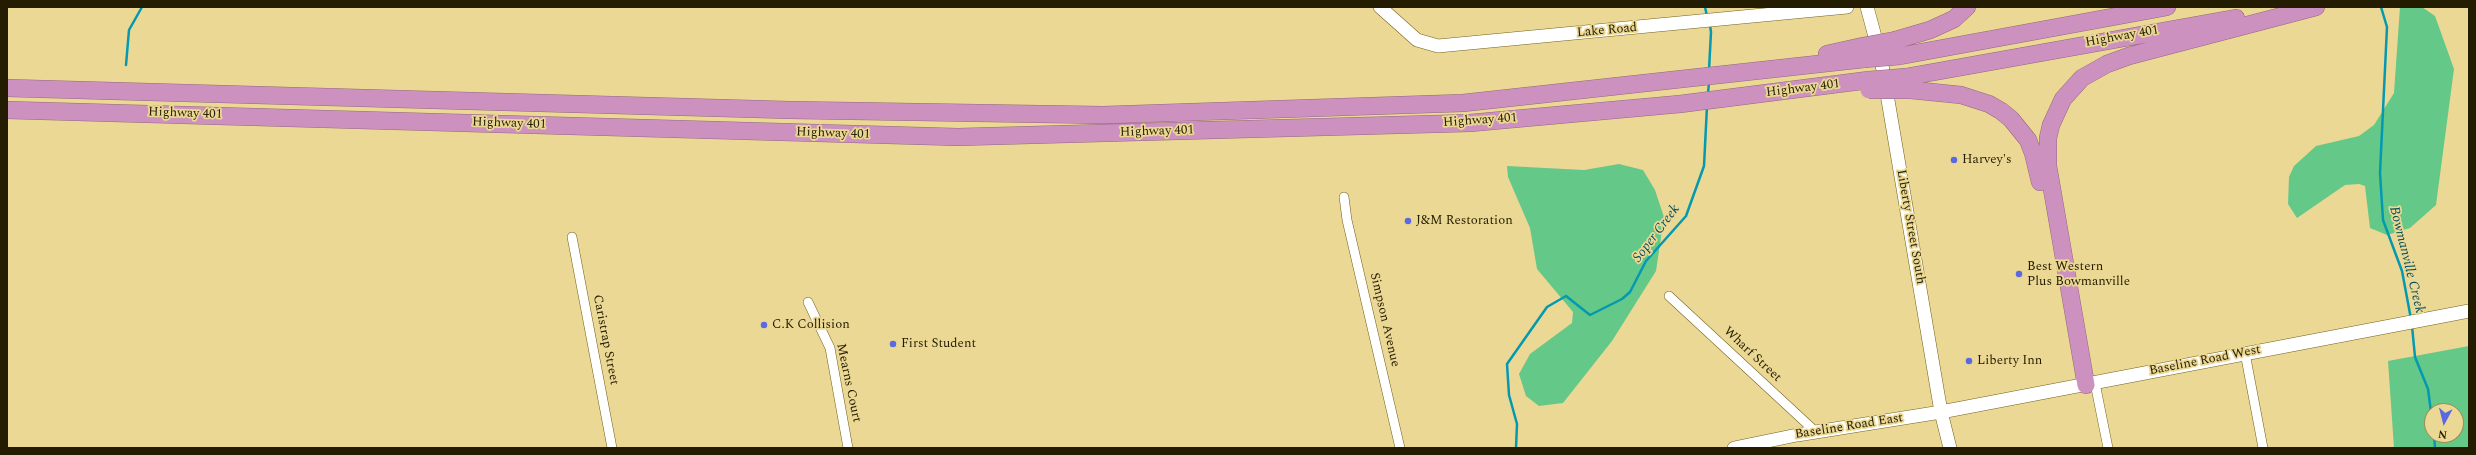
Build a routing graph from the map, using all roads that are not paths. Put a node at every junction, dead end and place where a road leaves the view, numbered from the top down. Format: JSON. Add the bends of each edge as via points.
{"nodes":[{"id":1,"x":1380,"y":7,"type":"edge"},
{"id":2,"x":1847,"y":7,"type":"edge"},
{"id":3,"x":1867,"y":7,"type":"edge"},
{"id":4,"x":1967,"y":7,"type":"edge"},
{"id":5,"x":2167,"y":7,"type":"edge"},
{"id":6,"x":2298,"y":7,"type":"edge"},
{"id":7,"x":2316,"y":7,"type":"edge"},
{"id":8,"x":1898,"y":48,"type":"junction"},
{"id":9,"x":1908,"y":84,"type":"junction"},
{"id":10,"x":7,"y":88,"type":"edge"},
{"id":11,"x":7,"y":110,"type":"edge"},
{"id":12,"x":1344,"y":197,"type":"dead end"},
{"id":13,"x":572,"y":238,"type":"dead end"},
{"id":14,"x":1669,"y":296,"type":"dead end"},
{"id":15,"x":808,"y":302,"type":"dead end"},
{"id":16,"x":2469,"y":311,"type":"edge"},
{"id":17,"x":2245,"y":353,"type":"junction"},
{"id":18,"x":2086,"y":385,"type":"junction"},
{"id":19,"x":1941,"y":412,"type":"junction"},
{"id":20,"x":1817,"y":433,"type":"junction"},
{"id":21,"x":612,"y":448,"type":"edge"},
{"id":22,"x":848,"y":448,"type":"edge"},
{"id":23,"x":1400,"y":448,"type":"edge"},
{"id":24,"x":1734,"y":448,"type":"edge"},
{"id":25,"x":1950,"y":448,"type":"edge"},
{"id":26,"x":2108,"y":448,"type":"edge"},
{"id":27,"x":2263,"y":448,"type":"edge"}],
"edges":[{"from":1,"to":2,"type":"street","name":"Lake Road","via":[[1417,40],[1438,46]]},
{"from":3,"to":19,"type":"street","name":"Liberty Street South","via":[[1881,58]]},
{"from":4,"to":8,"type":"highway","via":[[1954,19]]},
{"from":5,"to":8,"type":"highway","name":"Highway 401"},
{"from":6,"to":9,"type":"highway","name":"Highway 401"},
{"from":7,"to":18,"type":"highway","via":[[2107,64],[2082,78],[2063,99],[2051,125],[2047,145],[2048,166]]},
{"from":8,"to":10,"type":"highway","name":"Highway 401","bridge":true,"via":[[1740,73],[1463,103],[1103,115],[790,110]]},
{"from":9,"to":11,"type":"highway","name":"Highway 401","bridge":true,"via":[[1869,85],[1751,102],[1721,99],[1470,123],[958,137]]},
{"from":9,"to":18,"type":"highway","via":[[1961,95],[1989,104],[2011,119],[2028,140],[2037,166]]},
{"from":12,"to":23,"type":"street","name":"Simpson Avenue"},
{"from":13,"to":21,"type":"street","name":"Caristrap Street"},
{"from":14,"to":20,"type":"street","name":"Wharf Street"},
{"from":15,"to":22,"type":"street","name":"Mearns Court","via":[[830,348]]},
{"from":16,"to":17,"type":"street","name":"Baseline Road West"},
{"from":17,"to":18,"type":"street","name":"Baseline Road West"},
{"from":17,"to":27,"type":"street"},
{"from":18,"to":19,"type":"street","name":"Baseline Road West"},
{"from":18,"to":26,"type":"street"},
{"from":19,"to":20,"type":"street","name":"Baseline Road East"},
{"from":19,"to":25,"type":"street","name":"Liberty Street South"},
{"from":20,"to":24,"type":"street","name":"Baseline Road East"}]}
